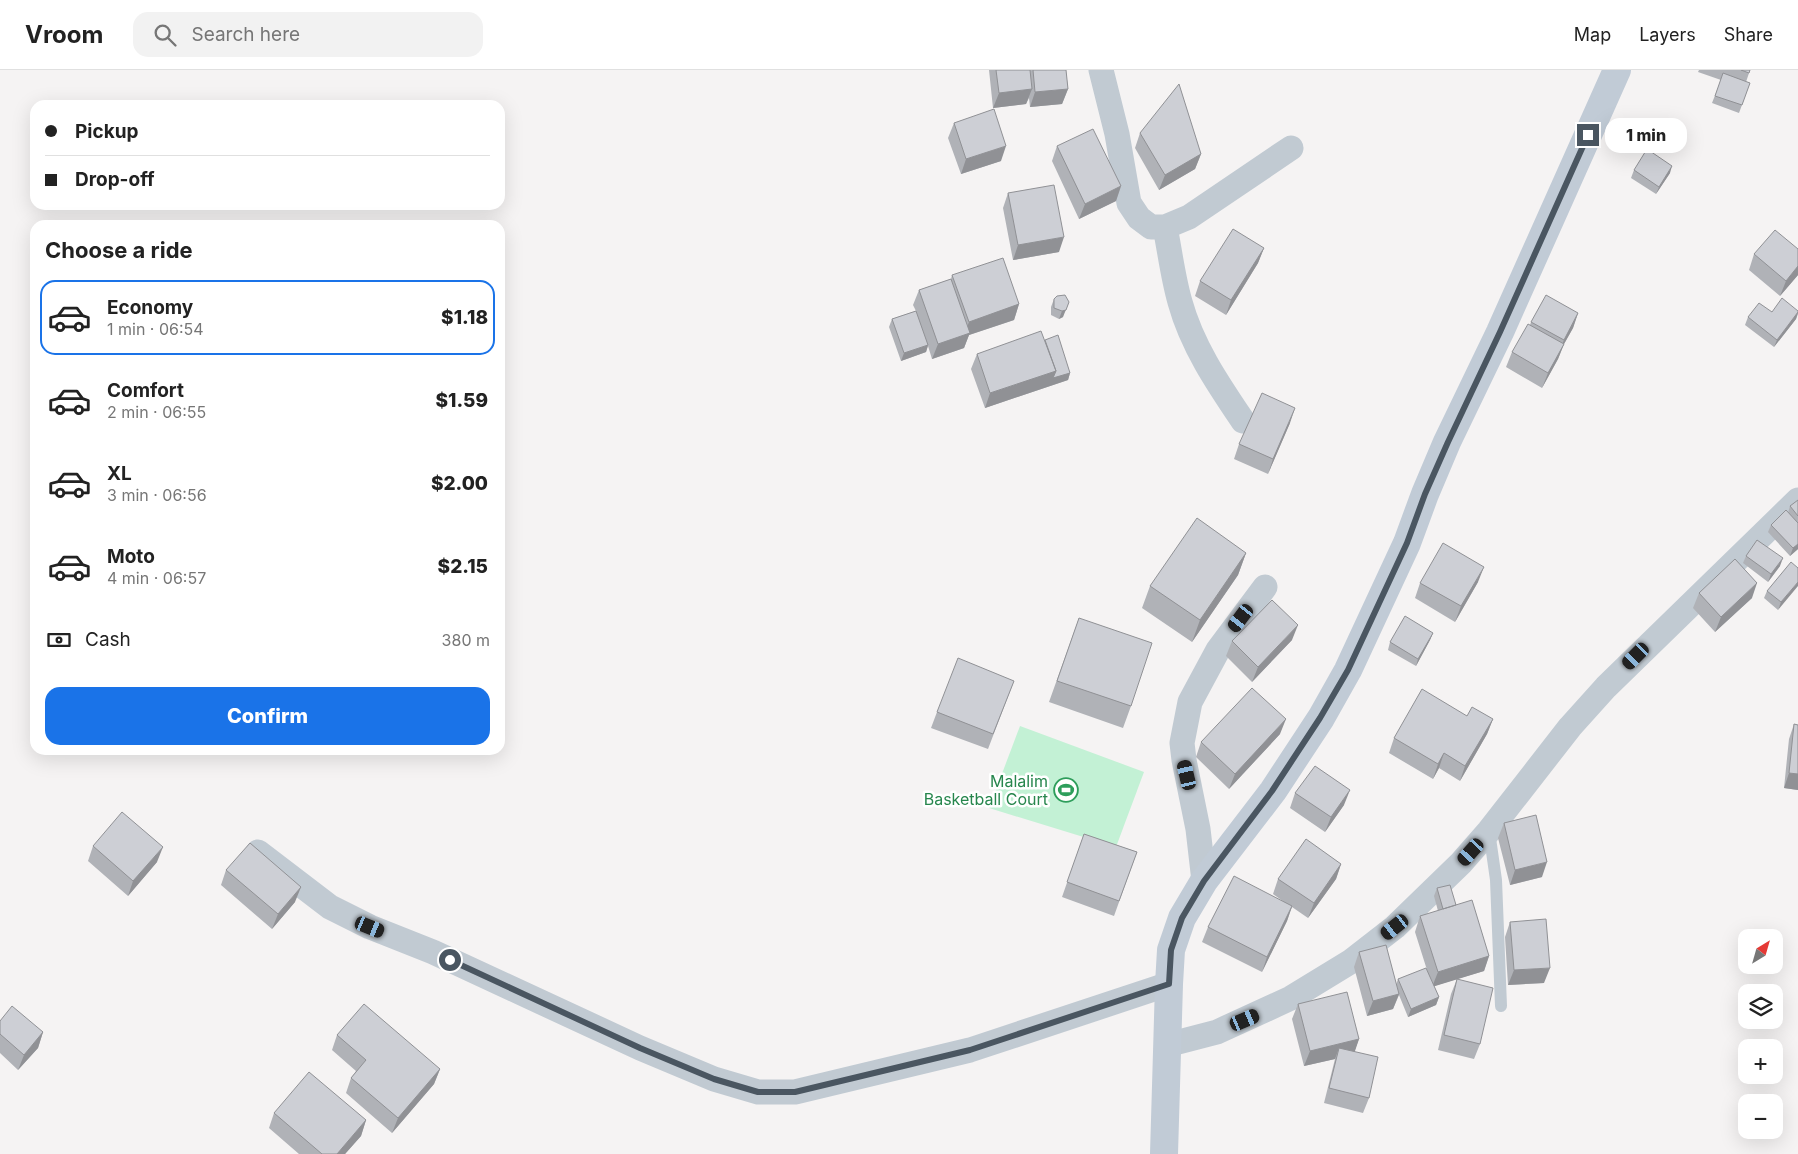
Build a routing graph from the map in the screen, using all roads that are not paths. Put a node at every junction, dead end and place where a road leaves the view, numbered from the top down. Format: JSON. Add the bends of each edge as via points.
{"nodes":[{"id":1,"x":1102,"y":70,"type":"edge"},
{"id":2,"x":1617,"y":70,"type":"edge"},
{"id":3,"x":1291,"y":148,"type":"dead end"},
{"id":4,"x":1165,"y":227,"type":"junction"},
{"id":5,"x":1243,"y":421,"type":"dead end"},
{"id":6,"x":1798,"y":500,"type":"edge"},
{"id":7,"x":1265,"y":587,"type":"dead end"},
{"id":8,"x":1489,"y":831,"type":"junction"},
{"id":9,"x":258,"y":852,"type":"edge"},
{"id":10,"x":1204,"y":881,"type":"junction"},
{"id":11,"x":1169,"y":984,"type":"junction"},
{"id":12,"x":1501,"y":1006,"type":"dead end"},
{"id":13,"x":1167,"y":1045,"type":"junction"},
{"id":14,"x":1164,"y":1154,"type":"edge"}],
"edges":[{"from":1,"to":4,"type":"street","via":[[1129,203],[1150,227]]},
{"from":2,"to":10,"type":"street","via":[[1348,670],[1272,791]]},
{"from":3,"to":4,"type":"street","via":[[1188,216]]},
{"from":4,"to":5,"type":"street","via":[[1180,303],[1191,334],[1208,368]]},
{"from":6,"to":8,"type":"street","via":[[1606,687],[1570,727]]},
{"from":7,"to":10,"type":"street","via":[[1218,650],[1190,702],[1182,743]]},
{"from":8,"to":12,"type":"lane","via":[[1496,880]]},
{"from":8,"to":13,"type":"street","via":[[1395,927],[1350,962],[1259,1014],[1217,1032]]},
{"from":9,"to":11,"type":"street","via":[[330,907],[370,927],[433,952],[640,1048],[714,1079],[758,1092],[795,1092],[970,1050]]},
{"from":10,"to":11,"type":"street","via":[[1182,918],[1171,950]]},
{"from":11,"to":13,"type":"street"},
{"from":13,"to":14,"type":"street"}]}
